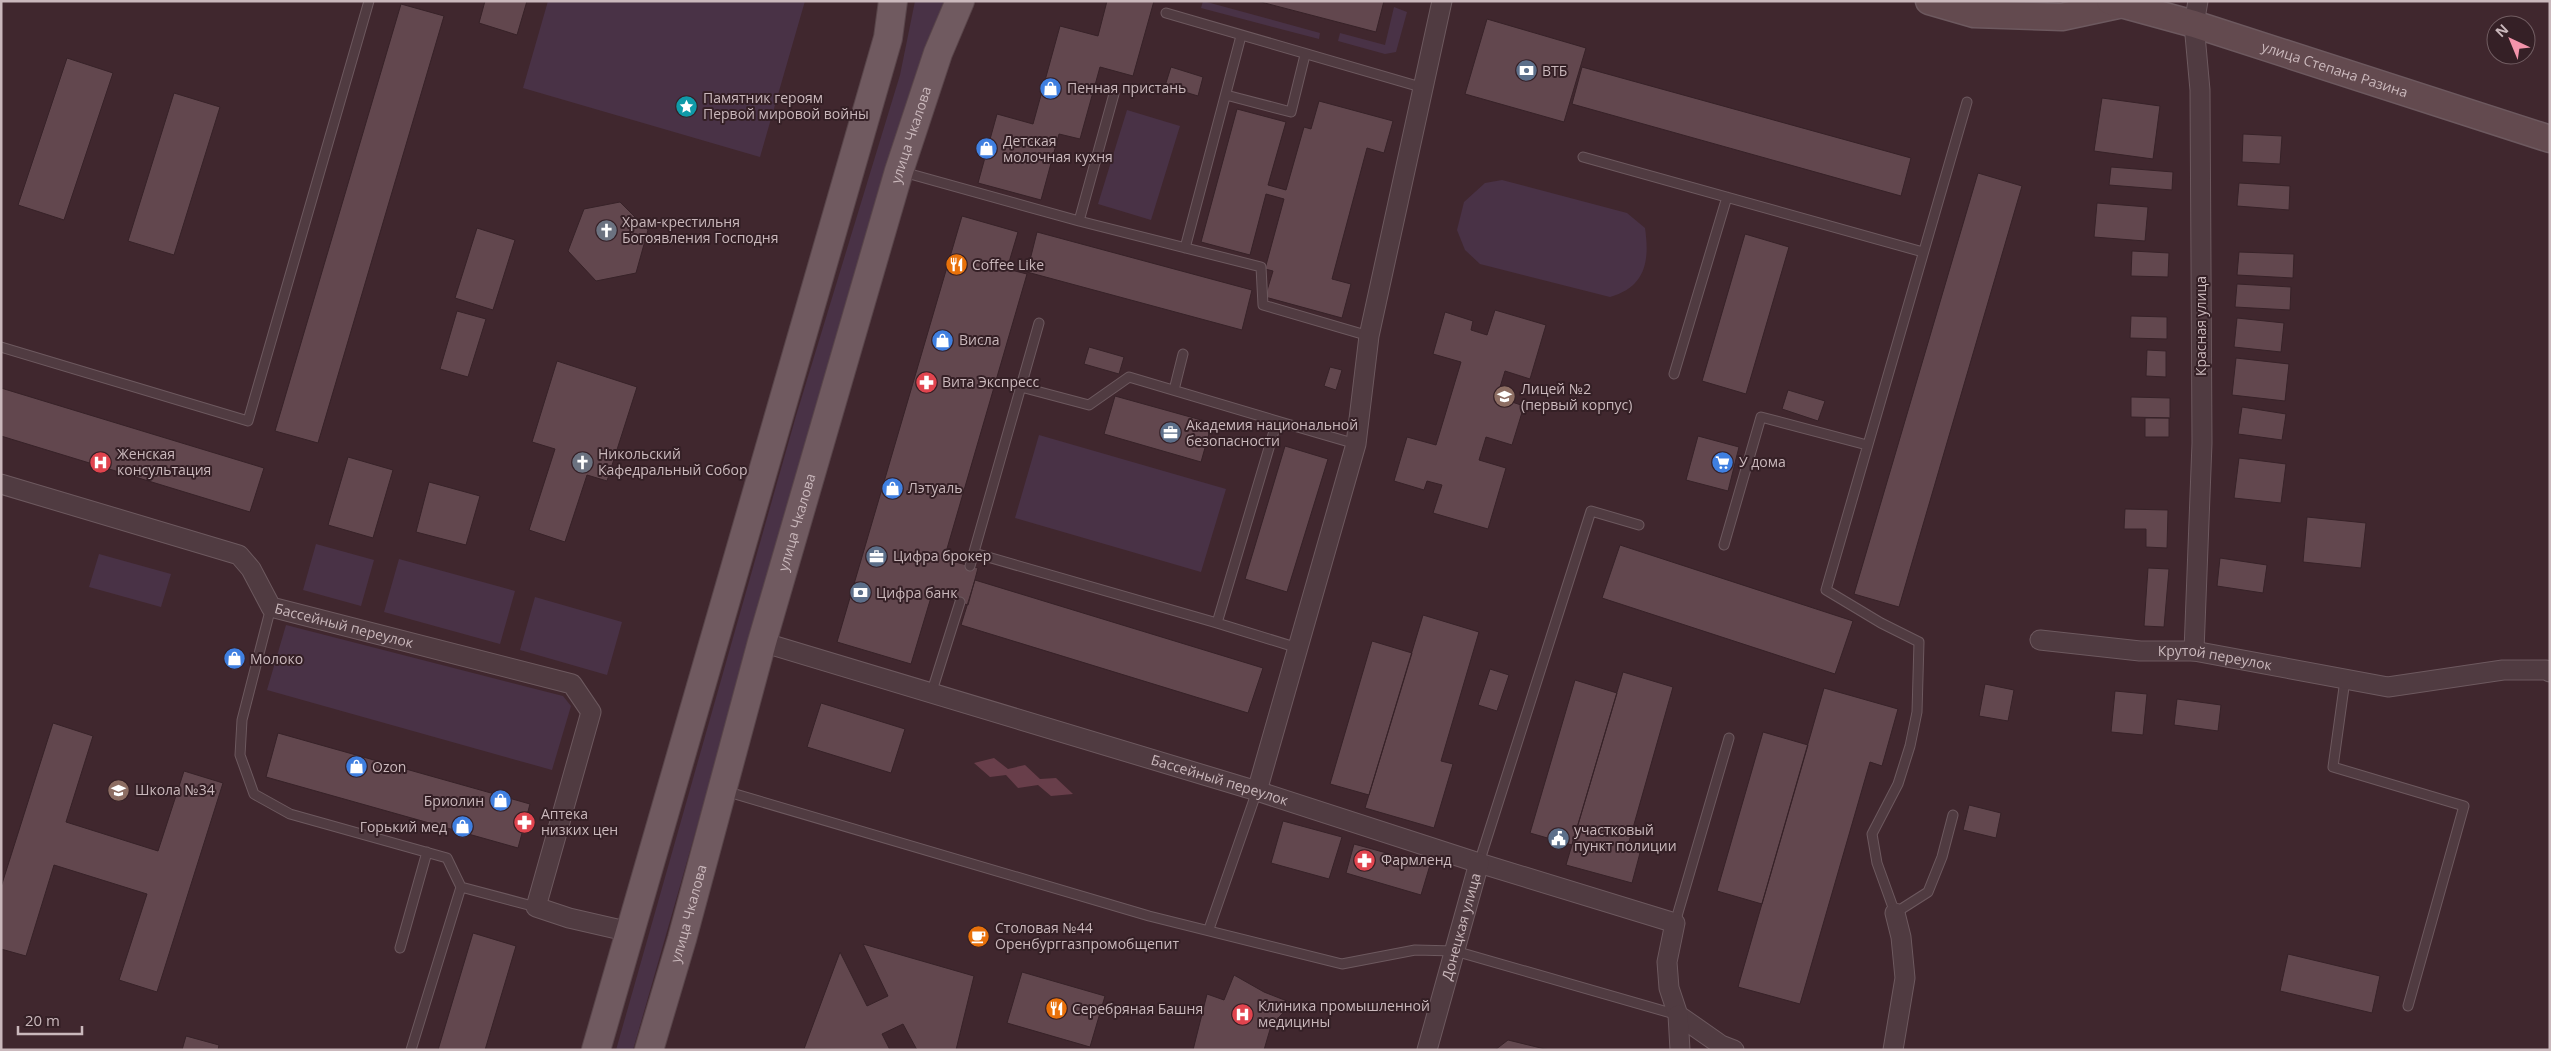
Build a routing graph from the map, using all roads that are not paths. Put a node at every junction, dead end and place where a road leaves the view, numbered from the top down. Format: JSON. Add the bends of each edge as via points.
{"nodes":[{"id":1,"x":369,"y":1,"type":"edge"},
{"id":2,"x":893,"y":1,"type":"edge"},
{"id":3,"x":960,"y":1,"type":"edge"},
{"id":4,"x":1442,"y":1,"type":"edge"},
{"id":5,"x":1929,"y":1,"type":"edge"},
{"id":6,"x":2114,"y":3,"type":"edge"},
{"id":7,"x":2196,"y":13,"type":"edge"},
{"id":8,"x":1166,"y":14,"type":"dead end"},
{"id":9,"x":1241,"y":36,"type":"junction"},
{"id":10,"x":1305,"y":54,"type":"junction"},
{"id":11,"x":1424,"y":88,"type":"junction"},
{"id":12,"x":1114,"y":94,"type":"dead end"},
{"id":13,"x":1226,"y":95,"type":"junction"},
{"id":14,"x":1967,"y":102,"type":"dead end"},
{"id":15,"x":2550,"y":139,"type":"edge"},
{"id":16,"x":1583,"y":157,"type":"dead end"},
{"id":17,"x":899,"y":170,"type":"junction"},
{"id":18,"x":1727,"y":197,"type":"junction"},
{"id":19,"x":1078,"y":221,"type":"junction"},
{"id":20,"x":1185,"y":248,"type":"junction"},
{"id":21,"x":1923,"y":252,"type":"junction"},
{"id":22,"x":1039,"y":323,"type":"dead end"},
{"id":23,"x":1369,"y":336,"type":"junction"},
{"id":24,"x":1,"y":346,"type":"edge"},
{"id":25,"x":1183,"y":354,"type":"dead end"},
{"id":26,"x":1674,"y":374,"type":"dead end"},
{"id":27,"x":1021,"y":387,"type":"junction"},
{"id":28,"x":1174,"y":390,"type":"junction"},
{"id":29,"x":1277,"y":421,"type":"junction"},
{"id":30,"x":1356,"y":444,"type":"junction"},
{"id":31,"x":1867,"y":444,"type":"junction"},
{"id":32,"x":1,"y":484,"type":"edge"},
{"id":33,"x":1639,"y":525,"type":"dead end"},
{"id":34,"x":1724,"y":545,"type":"dead end"},
{"id":35,"x":974,"y":553,"type":"junction"},
{"id":36,"x":970,"y":566,"type":"dead end"},
{"id":37,"x":960,"y":602,"type":"dead end"},
{"id":38,"x":270,"y":607,"type":"junction"},
{"id":39,"x":1217,"y":623,"type":"junction"},
{"id":40,"x":2040,"y":640,"type":"dead end"},
{"id":41,"x":762,"y":642,"type":"junction"},
{"id":42,"x":1298,"y":648,"type":"junction"},
{"id":43,"x":2194,"y":651,"type":"junction"},
{"id":44,"x":2550,"y":672,"type":"edge"},
{"id":45,"x":2345,"y":680,"type":"junction"},
{"id":46,"x":932,"y":691,"type":"junction"},
{"id":47,"x":1730,"y":738,"type":"dead end"},
{"id":48,"x":720,"y":790,"type":"junction"},
{"id":49,"x":1257,"y":791,"type":"junction"},
{"id":50,"x":1953,"y":815,"type":"dead end"},
{"id":51,"x":427,"y":852,"type":"junction"},
{"id":52,"x":1479,"y":863,"type":"junction"},
{"id":53,"x":460,"y":887,"type":"junction"},
{"id":54,"x":536,"y":907,"type":"junction"},
{"id":55,"x":1895,"y":913,"type":"junction"},
{"id":56,"x":1675,"y":923,"type":"junction"},
{"id":57,"x":1210,"y":929,"type":"junction"},
{"id":58,"x":630,"y":932,"type":"junction"},
{"id":59,"x":400,"y":948,"type":"dead end"},
{"id":60,"x":1455,"y":951,"type":"junction"},
{"id":61,"x":2408,"y":1006,"type":"dead end"},
{"id":62,"x":1678,"y":1015,"type":"junction"},
{"id":63,"x":1719,"y":1048,"type":"edge"},
{"id":64,"x":411,"y":1050,"type":"edge"},
{"id":65,"x":596,"y":1050,"type":"edge"},
{"id":66,"x":649,"y":1050,"type":"edge"},
{"id":67,"x":1427,"y":1050,"type":"edge"},
{"id":68,"x":1680,"y":1050,"type":"edge"},
{"id":69,"x":1893,"y":1050,"type":"edge"}],
"edges":[{"from":1,"to":24,"type":"lane","via":[[248,421]]},
{"from":2,"to":58,"type":"main road","via":[[888,38]]},
{"from":3,"to":17,"type":"main road","name":"улица Чкалова","via":[[938,52]]},
{"from":4,"to":11,"type":"street"},
{"from":5,"to":6,"type":"main road","name":"улица Степана Разина","via":[[1974,14],[2062,17]]},
{"from":6,"to":7,"type":"main road","name":"улица Степана Разина"},
{"from":7,"to":15,"type":"main road","name":"улица Степана Разина"},
{"from":7,"to":43,"type":"street","name":"Красная улица","via":[[2200,90],[2202,443]]},
{"from":8,"to":9,"type":"lane"},
{"from":9,"to":10,"type":"lane"},
{"from":9,"to":13,"type":"lane"},
{"from":10,"to":11,"type":"lane"},
{"from":10,"to":13,"type":"lane","via":[[1290,112]]},
{"from":11,"to":23,"type":"street"},
{"from":12,"to":19,"type":"lane"},
{"from":13,"to":20,"type":"lane"},
{"from":14,"to":21,"type":"lane"},
{"from":16,"to":18,"type":"lane"},
{"from":17,"to":19,"type":"lane"},
{"from":17,"to":41,"type":"main road","name":"улица Чкалова"},
{"from":18,"to":21,"type":"lane"},
{"from":18,"to":26,"type":"lane"},
{"from":19,"to":20,"type":"lane"},
{"from":20,"to":23,"type":"lane","via":[[1261,268],[1263,305]]},
{"from":21,"to":31,"type":"lane"},
{"from":22,"to":27,"type":"lane"},
{"from":23,"to":30,"type":"street"},
{"from":25,"to":28,"type":"lane"},
{"from":27,"to":28,"type":"lane","via":[[1088,406],[1129,377]]},
{"from":27,"to":35,"type":"lane"},
{"from":28,"to":29,"type":"lane"},
{"from":29,"to":30,"type":"lane"},
{"from":29,"to":39,"type":"lane"},
{"from":30,"to":42,"type":"street"},
{"from":31,"to":34,"type":"lane","via":[[1760,417]]},
{"from":31,"to":55,"type":"lane","via":[[1826,590],[1919,642],[1917,712],[1910,746],[1898,784],[1872,834],[1877,863]]},
{"from":32,"to":38,"type":"street","name":"Бассейный переулок","via":[[239,555],[251,570]]},
{"from":33,"to":52,"type":"lane","via":[[1591,510]]},
{"from":35,"to":36,"type":"lane"},
{"from":35,"to":39,"type":"lane"},
{"from":37,"to":46,"type":"lane"},
{"from":38,"to":51,"type":"lane","via":[[242,720],[240,755],[254,794],[290,814]]},
{"from":38,"to":54,"type":"street","name":"Бассейный переулок","via":[[572,684],[591,712]]},
{"from":39,"to":42,"type":"lane"},
{"from":40,"to":43,"type":"street","name":"Крутой переулок","via":[[2140,651]]},
{"from":41,"to":46,"type":"street","name":"Бассейный переулок"},
{"from":41,"to":48,"type":"main road","name":"улица Чкалова"},
{"from":42,"to":49,"type":"street"},
{"from":43,"to":45,"type":"street","name":"Крутой переулок"},
{"from":44,"to":45,"type":"street","name":"Крутой переулок","via":[[2503,670],[2388,687]]},
{"from":45,"to":61,"type":"lane","via":[[2333,767],[2464,806]]},
{"from":46,"to":49,"type":"street","name":"Бассейный переулок"},
{"from":47,"to":56,"type":"lane"},
{"from":48,"to":57,"type":"lane","via":[[1149,916]]},
{"from":48,"to":66,"type":"main road","name":"улица Чкалова","via":[[682,939]]},
{"from":49,"to":52,"type":"street","name":"Бассейный переулок"},
{"from":49,"to":57,"type":"lane"},
{"from":50,"to":55,"type":"lane","via":[[1942,857],[1928,892]]},
{"from":51,"to":53,"type":"lane","via":[[447,858]]},
{"from":51,"to":59,"type":"lane"},
{"from":52,"to":56,"type":"street","name":"Бассейный переулок"},
{"from":52,"to":60,"type":"street","name":"Донецкая улица"},
{"from":53,"to":54,"type":"lane"},
{"from":53,"to":64,"type":"lane"},
{"from":54,"to":58,"type":"street"},
{"from":55,"to":69,"type":"street","via":[[1905,978]]},
{"from":56,"to":62,"type":"street","via":[[1667,962],[1669,988]]},
{"from":57,"to":60,"type":"lane","via":[[1342,964],[1415,950]]},
{"from":58,"to":65,"type":"main road"},
{"from":60,"to":62,"type":"lane"},
{"from":60,"to":67,"type":"street","name":"Донецкая улица"},
{"from":62,"to":63,"type":"street"},
{"from":62,"to":68,"type":"street"}]}
